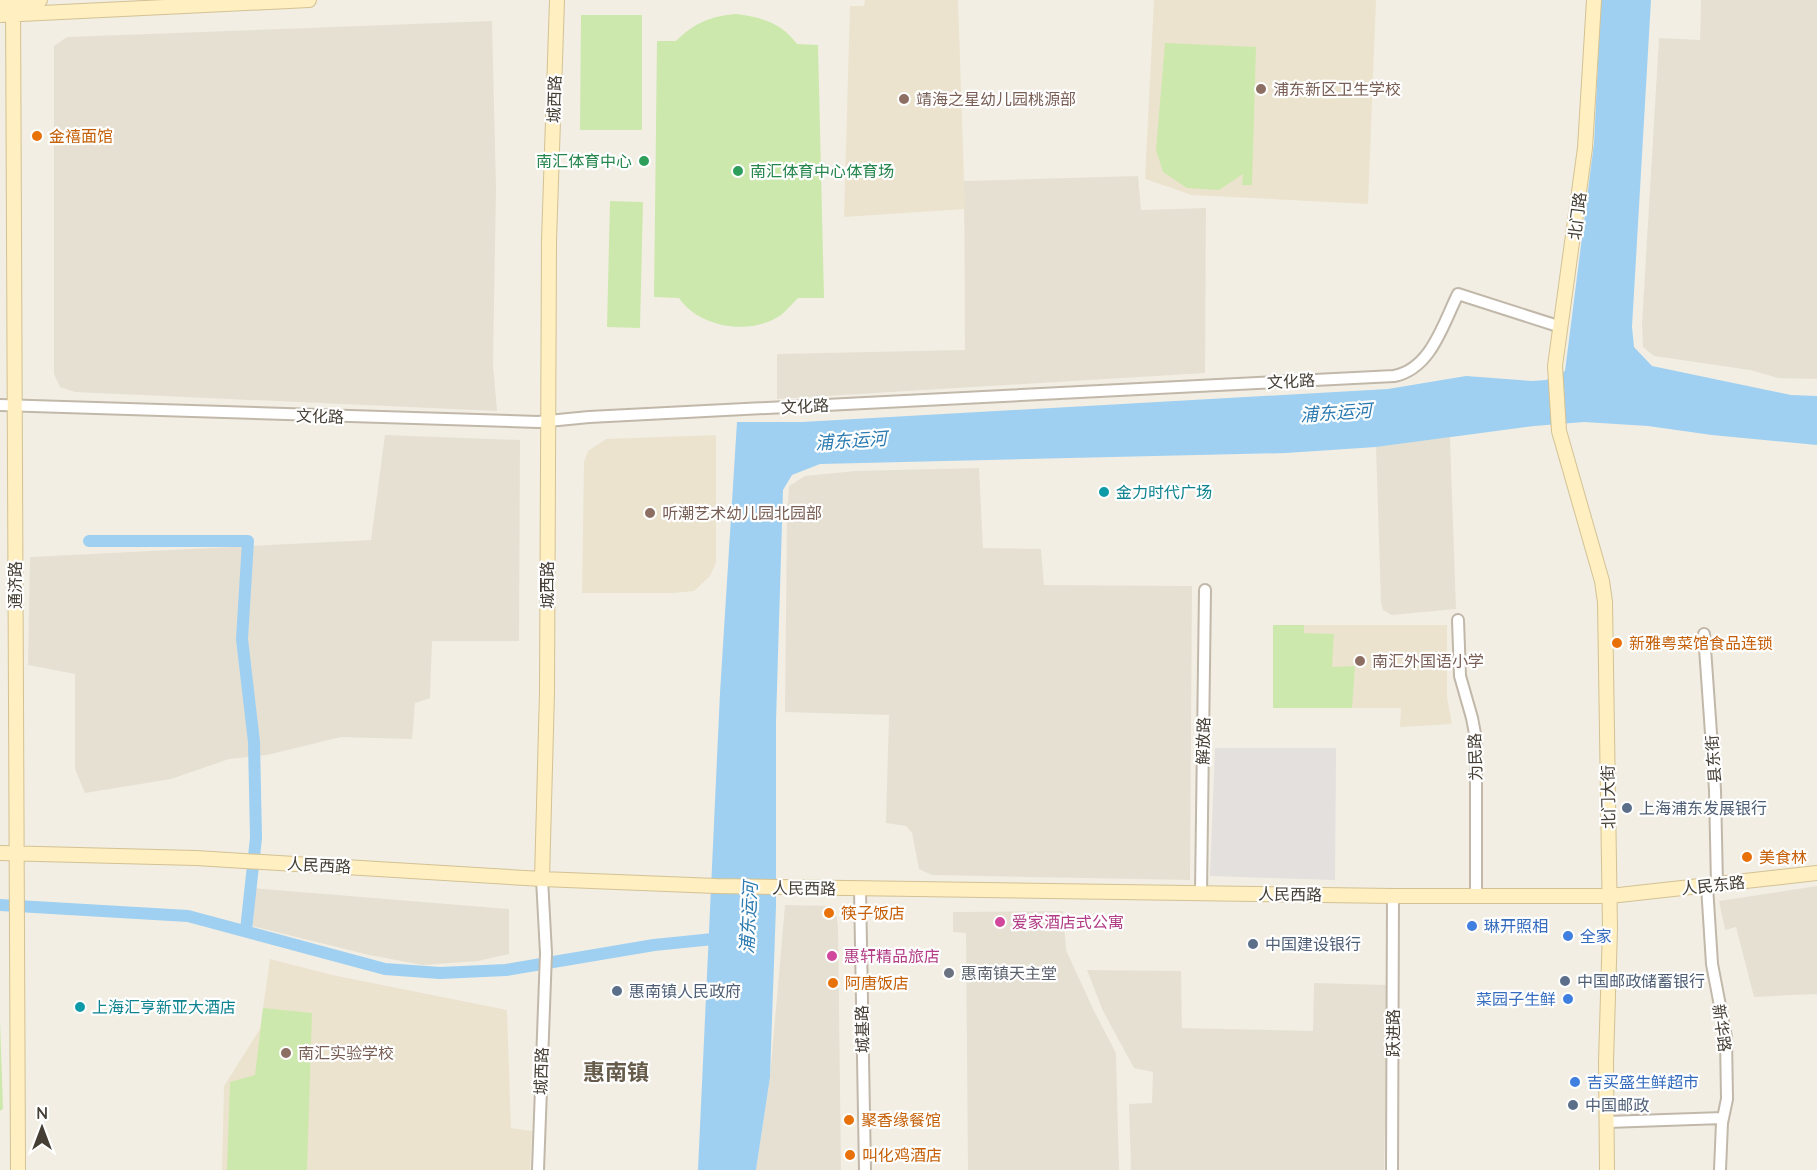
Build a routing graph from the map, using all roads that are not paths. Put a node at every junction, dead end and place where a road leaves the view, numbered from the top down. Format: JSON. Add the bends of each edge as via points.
{"nodes":[{"id":1,"x":40,"y":0,"type":"edge"},
{"id":2,"x":309,"y":0,"type":"edge"},
{"id":3,"x":557,"y":0,"type":"edge"},
{"id":4,"x":1594,"y":0,"type":"edge"},
{"id":5,"x":8,"y":6,"type":"edge"},
{"id":6,"x":1560,"y":327,"type":"junction"},
{"id":7,"x":7,"y":405,"type":"edge"},
{"id":8,"x":549,"y":422,"type":"junction"},
{"id":9,"x":1559,"y":431,"type":"joint"},
{"id":10,"x":1205,"y":590,"type":"dead end"},
{"id":11,"x":1458,"y":620,"type":"dead end"},
{"id":12,"x":1704,"y":634,"type":"dead end"},
{"id":13,"x":0,"y":853,"type":"edge"},
{"id":14,"x":16,"y":854,"type":"junction"},
{"id":15,"x":1817,"y":873,"type":"edge"},
{"id":16,"x":542,"y":879,"type":"junction"},
{"id":17,"x":1712,"y":885,"type":"junction"},
{"id":18,"x":860,"y":889,"type":"junction"},
{"id":19,"x":1202,"y":892,"type":"junction"},
{"id":20,"x":1393,"y":896,"type":"junction"},
{"id":21,"x":1476,"y":896,"type":"junction"},
{"id":22,"x":1610,"y":896,"type":"junction"},
{"id":23,"x":1723,"y":1118,"type":"junction"},
{"id":24,"x":1607,"y":1122,"type":"junction"},
{"id":25,"x":18,"y":1170,"type":"edge"},
{"id":26,"x":538,"y":1170,"type":"edge"},
{"id":27,"x":864,"y":1170,"type":"edge"},
{"id":28,"x":1392,"y":1170,"type":"edge"},
{"id":29,"x":1607,"y":1170,"type":"edge"},
{"id":30,"x":1720,"y":1170,"type":"edge"}],
"edges":[{"from":1,"to":5,"type":"street"},
{"from":2,"to":5,"type":"street"},
{"from":3,"to":8,"type":"street","name":"城西路","via":[[549,241]]},
{"from":4,"to":6,"type":"street","name":"北门路","via":[[1585,148]]},
{"from":5,"to":7,"type":"street","name":"通济路"},
{"from":6,"to":8,"type":"street","name":"文化路","via":[[1458,294],[1427,356],[1415,368],[1394,376]]},
{"from":6,"to":9,"type":"street","name":"北门路","via":[[1555,366]]},
{"from":7,"to":8,"type":"street","name":"文化路"},
{"from":7,"to":14,"type":"street","name":"通济路"},
{"from":8,"to":16,"type":"street","name":"城西路"},
{"from":9,"to":22,"type":"street","name":"北门大街","via":[[1604,587]]},
{"from":10,"to":19,"type":"street","name":"解放路"},
{"from":11,"to":21,"type":"street","name":"为民路","via":[[1460,676],[1476,739]]},
{"from":12,"to":17,"type":"street","name":"县东街","via":[[1715,790]]},
{"from":13,"to":14,"type":"street","name":"人民西路"},
{"from":14,"to":16,"type":"street","name":"人民西路","via":[[299,864]]},
{"from":14,"to":25,"type":"street","name":"通济路"},
{"from":15,"to":17,"type":"street","name":"人民东路"},
{"from":16,"to":18,"type":"street","name":"人民西路"},
{"from":16,"to":26,"type":"street","name":"城西路","via":[[546,969]]},
{"from":17,"to":22,"type":"street","name":"人民东路"},
{"from":17,"to":23,"type":"street","name":"新华路","via":[[1712,964],[1726,1037]]},
{"from":18,"to":19,"type":"street","name":"人民西路"},
{"from":18,"to":27,"type":"street","name":"城基路"},
{"from":19,"to":20,"type":"street","name":"人民西路"},
{"from":20,"to":21,"type":"street","name":"人民西路"},
{"from":20,"to":28,"type":"street","name":"跃进路"},
{"from":21,"to":22,"type":"street","name":"人民西路"},
{"from":22,"to":24,"type":"street","name":"北门大街"},
{"from":23,"to":24,"type":"street"},
{"from":23,"to":30,"type":"street","name":"新华路"},
{"from":24,"to":29,"type":"street","name":"北门大街"}]}
